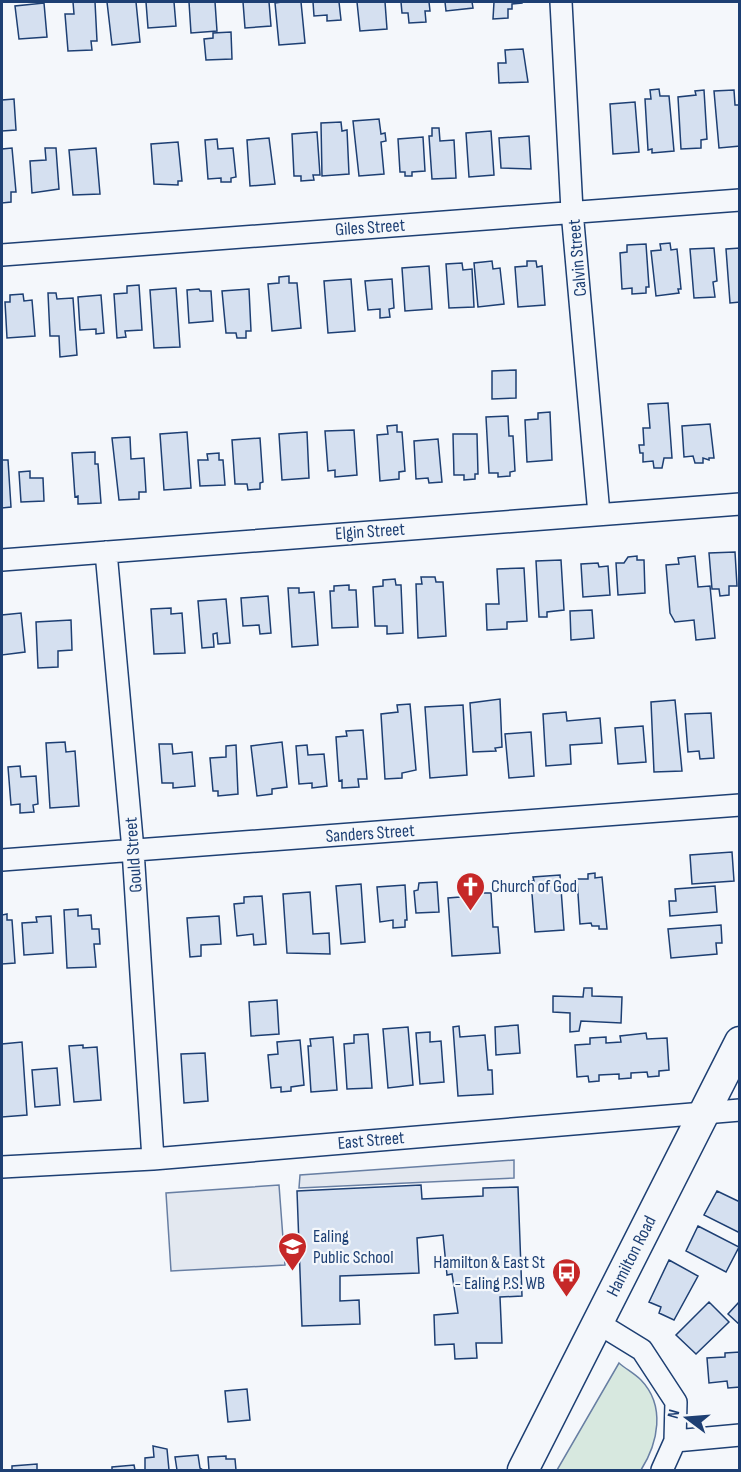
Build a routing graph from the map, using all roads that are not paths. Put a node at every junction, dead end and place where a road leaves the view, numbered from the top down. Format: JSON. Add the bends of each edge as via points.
{"nodes":[{"id":1,"x":561,"y":2,"type":"edge"},
{"id":2,"x":740,"y":200,"type":"edge"},
{"id":3,"x":573,"y":211,"type":"junction"},
{"id":4,"x":2,"y":255,"type":"edge"},
{"id":5,"x":740,"y":504,"type":"edge"},
{"id":6,"x":599,"y":514,"type":"junction"},
{"id":7,"x":106,"y":552,"type":"junction"},
{"id":8,"x":2,"y":560,"type":"edge"},
{"id":9,"x":740,"y":805,"type":"edge"},
{"id":10,"x":133,"y":850,"type":"junction"},
{"id":11,"x":2,"y":860,"type":"edge"},
{"id":12,"x":740,"y":1042,"type":"edge"},
{"id":13,"x":740,"y":1110,"type":"edge"},
{"id":14,"x":704,"y":1113,"type":"junction"},
{"id":15,"x":153,"y":1159,"type":"junction"},
{"id":16,"x":2,"y":1167,"type":"edge"},
{"id":17,"x":598,"y":1323,"type":"junction"},
{"id":18,"x":740,"y":1435,"type":"edge"},
{"id":19,"x":675,"y":1441,"type":"junction"},
{"id":20,"x":523,"y":1470,"type":"edge"},
{"id":21,"x":662,"y":1470,"type":"edge"}],
"edges":[{"from":1,"to":3,"type":"street","name":"Calvin Street"},
{"from":2,"to":3,"type":"street","name":"Giles Street"},
{"from":3,"to":4,"type":"street","name":"Giles Street"},
{"from":3,"to":6,"type":"street","name":"Calvin Street"},
{"from":5,"to":6,"type":"street","name":"Elgin Street"},
{"from":6,"to":7,"type":"street","name":"Elgin Street"},
{"from":7,"to":8,"type":"street","name":"Elgin Street"},
{"from":7,"to":10,"type":"street","name":"Gould Street"},
{"from":9,"to":10,"type":"street","name":"Sanders Street"},
{"from":10,"to":11,"type":"street","name":"Sanders Street"},
{"from":10,"to":15,"type":"street","name":"Gould Street"},
{"from":12,"to":14,"type":"main road","name":"Hamilton Road"},
{"from":13,"to":14,"type":"street","name":"East Street"},
{"from":14,"to":15,"type":"street","name":"East Street"},
{"from":14,"to":17,"type":"main road","name":"Hamilton Road"},
{"from":15,"to":16,"type":"street","name":"East Street"},
{"from":17,"to":19,"type":"street","via":[[642,1350],[676,1402]]},
{"from":17,"to":20,"type":"main road","name":"Hamilton Road"},
{"from":18,"to":19,"type":"street"},
{"from":19,"to":21,"type":"street"}]}
